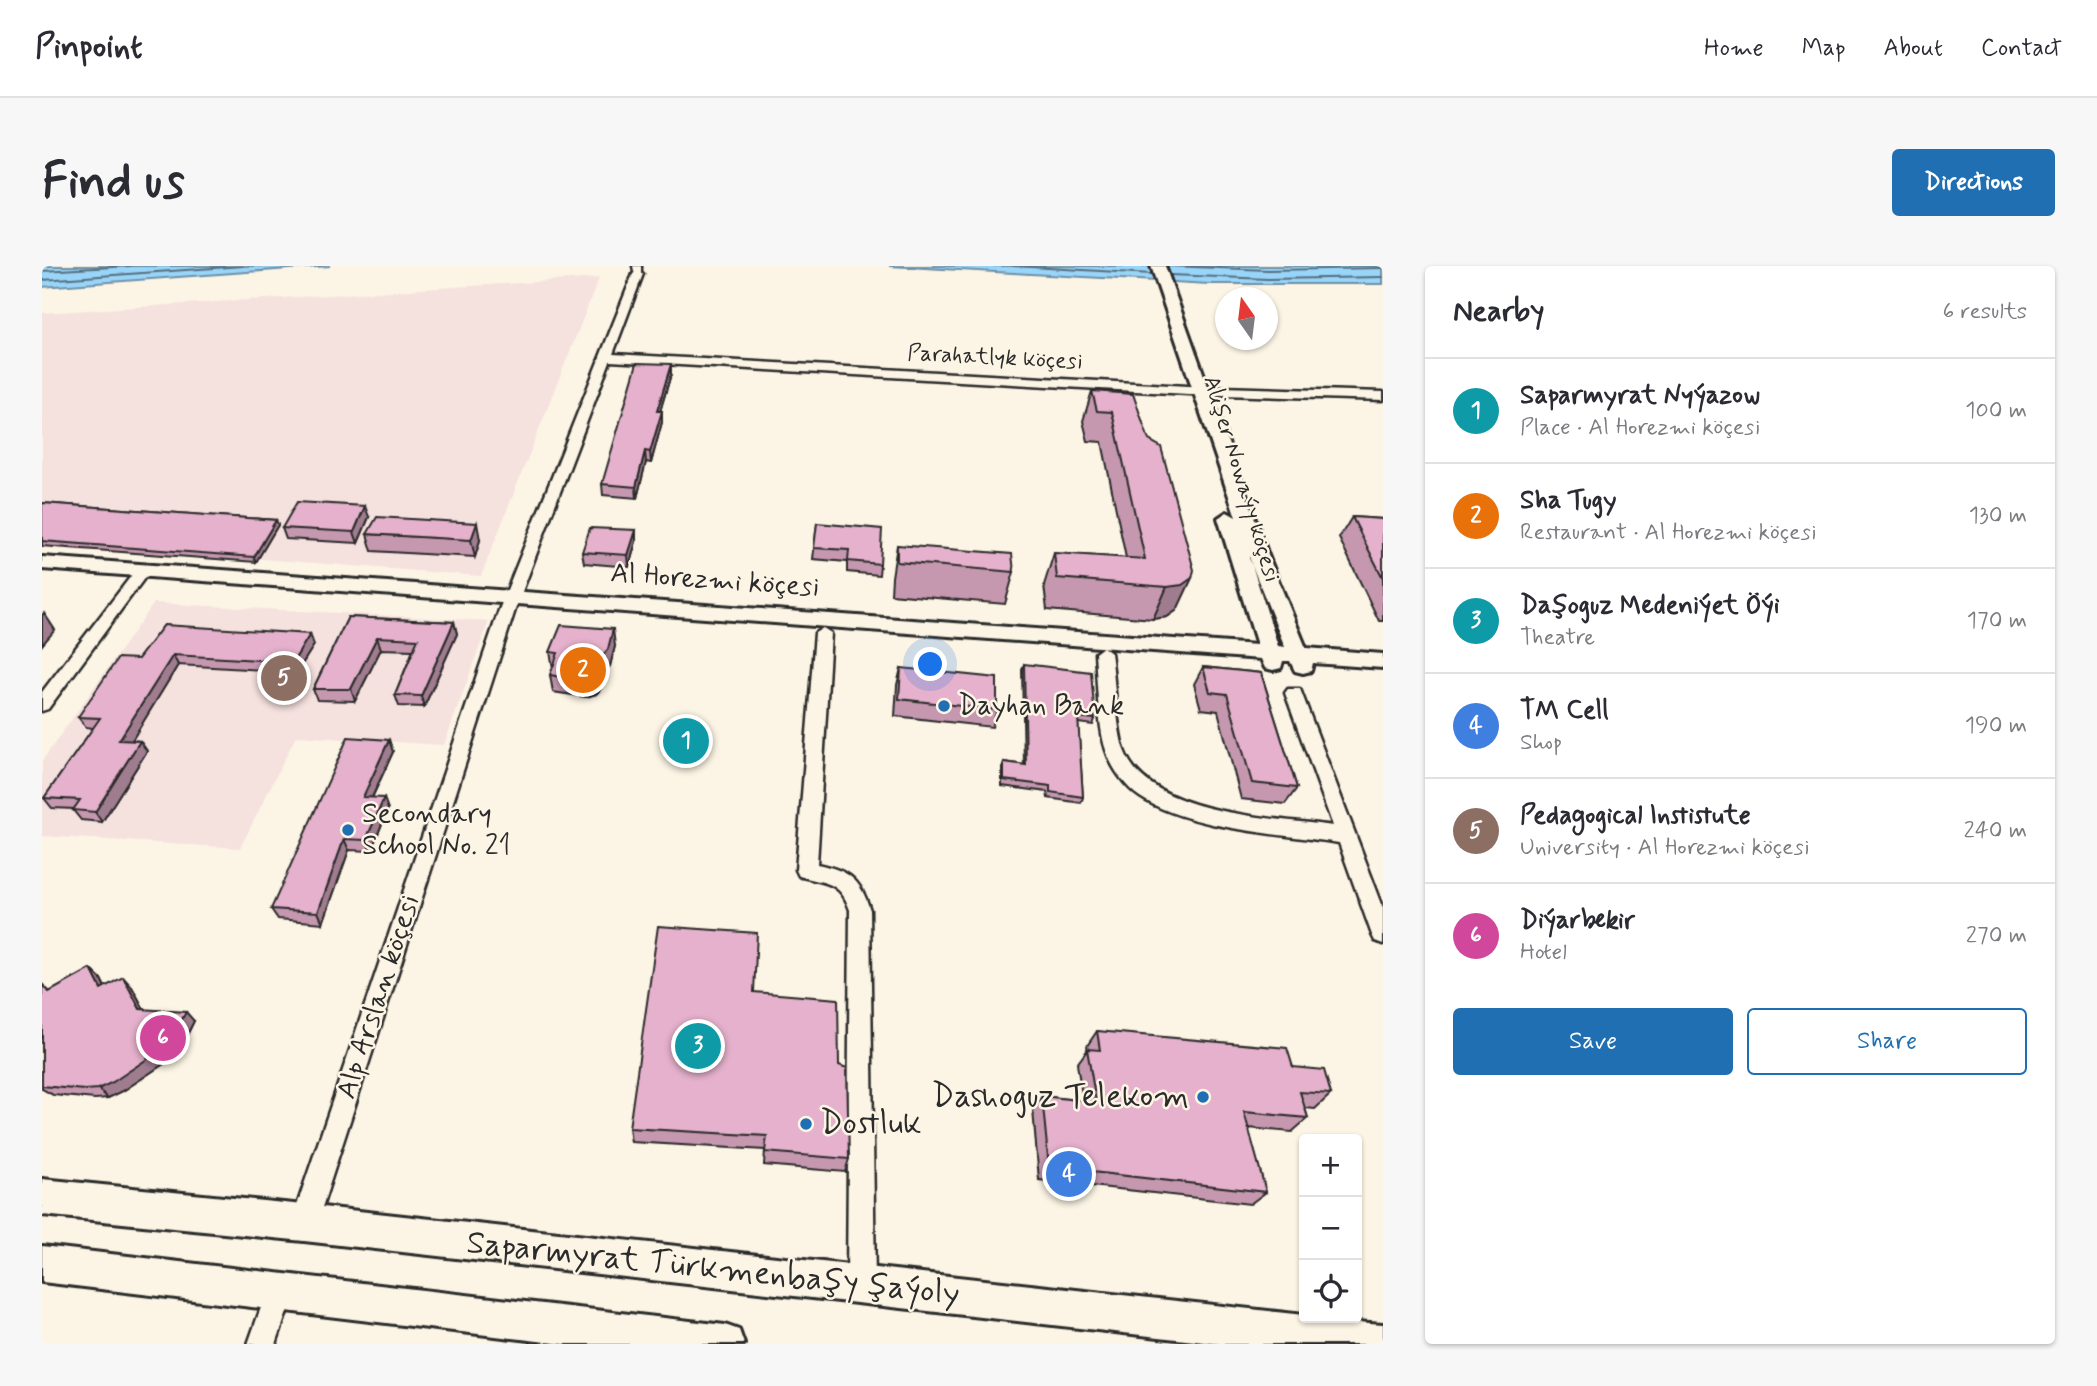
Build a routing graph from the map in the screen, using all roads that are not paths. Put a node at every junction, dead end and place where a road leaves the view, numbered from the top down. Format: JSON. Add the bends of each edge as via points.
{"nodes":[{"id":1,"x":1151,"y":266,"type":"edge"},
{"id":2,"x":1158,"y":266,"type":"edge"},
{"id":3,"x":637,"y":270,"type":"edge"},
{"id":4,"x":1164,"y":290,"type":"junction"},
{"id":5,"x":605,"y":357,"type":"junction"},
{"id":6,"x":1194,"y":390,"type":"junction"},
{"id":7,"x":1383,"y":396,"type":"edge"},
{"id":8,"x":42,"y":563,"type":"edge"},
{"id":9,"x":138,"y":577,"type":"junction"},
{"id":10,"x":42,"y":578,"type":"edge"},
{"id":11,"x":510,"y":603,"type":"junction"},
{"id":12,"x":823,"y":633,"type":"junction"},
{"id":13,"x":1102,"y":653,"type":"junction"},
{"id":14,"x":1272,"y":659,"type":"junction"},
{"id":15,"x":1301,"y":661,"type":"junction"},
{"id":16,"x":1383,"y":661,"type":"edge"},
{"id":17,"x":1383,"y":673,"type":"edge"},
{"id":18,"x":1294,"y":693,"type":"dead end"},
{"id":19,"x":42,"y":705,"type":"edge"},
{"id":20,"x":1346,"y":836,"type":"junction"},
{"id":21,"x":1383,"y":935,"type":"edge"},
{"id":22,"x":42,"y":1197,"type":"edge"},
{"id":23,"x":304,"y":1223,"type":"junction"},
{"id":24,"x":42,"y":1264,"type":"edge"},
{"id":25,"x":861,"y":1285,"type":"junction"},
{"id":26,"x":280,"y":1292,"type":"junction"},
{"id":27,"x":1383,"y":1343,"type":"edge"},
{"id":28,"x":262,"y":1344,"type":"edge"},
{"id":29,"x":725,"y":1344,"type":"edge"}],
"edges":[{"from":1,"to":4,"type":"street","name":"Alişer Nowaýy köçesi"},
{"from":2,"to":4,"type":"street"},
{"from":3,"to":5,"type":"street","name":"Alp Arslan köçesi"},
{"from":4,"to":6,"type":"street","name":"Alişer Nowaýy köçesi"},
{"from":5,"to":6,"type":"street","name":"Parahatlyk köçesi"},
{"from":5,"to":11,"type":"street","name":"Alp Arslan köçesi"},
{"from":6,"to":7,"type":"street","name":"Parahatlyk köçesi"},
{"from":6,"to":14,"type":"street","name":"Alişer Nowaýy köçesi"},
{"from":6,"to":15,"type":"street","name":"Alişer Nowaýy köçesi"},
{"from":8,"to":9,"type":"street","name":"Al Horezmi köçesi"},
{"from":9,"to":10,"type":"street","name":"Al Horezmi köçesi"},
{"from":9,"to":11,"type":"street","name":"Al Horezmi köçesi"},
{"from":9,"to":19,"type":"street"},
{"from":11,"to":12,"type":"street","name":"Al Horezmi köçesi"},
{"from":11,"to":14,"type":"street","name":"Al Horezmi köçesi"},
{"from":11,"to":23,"type":"street","name":"Alp Arslan köçesi"},
{"from":12,"to":13,"type":"street","name":"Al Horezmi köçesi"},
{"from":12,"to":25,"type":"street","via":[[806,870],[843,879],[853,889],[860,910]]},
{"from":13,"to":14,"type":"street","name":"Al Horezmi köçesi"},
{"from":13,"to":20,"type":"street","via":[[1114,748],[1136,783],[1149,793],[1206,813]]},
{"from":14,"to":15,"type":"street","name":"Al Horezmi köçesi"},
{"from":15,"to":16,"type":"street","name":"Al Horezmi köçesi"},
{"from":15,"to":17,"type":"street","name":"Al Horezmi köçesi"},
{"from":18,"to":20,"type":"street"},
{"from":20,"to":21,"type":"street"},
{"from":22,"to":23,"type":"main road","name":"Saparmyrat Türkmenbaşy şaýoly"},
{"from":23,"to":25,"type":"main road","name":"Saparmyrat Türkmenbaşy şaýoly"},
{"from":24,"to":26,"type":"main road"},
{"from":25,"to":27,"type":"main road","name":"Saparmyrat Türkmenbaşy şaýoly"},
{"from":26,"to":28,"type":"street"},
{"from":26,"to":29,"type":"main road"}]}
